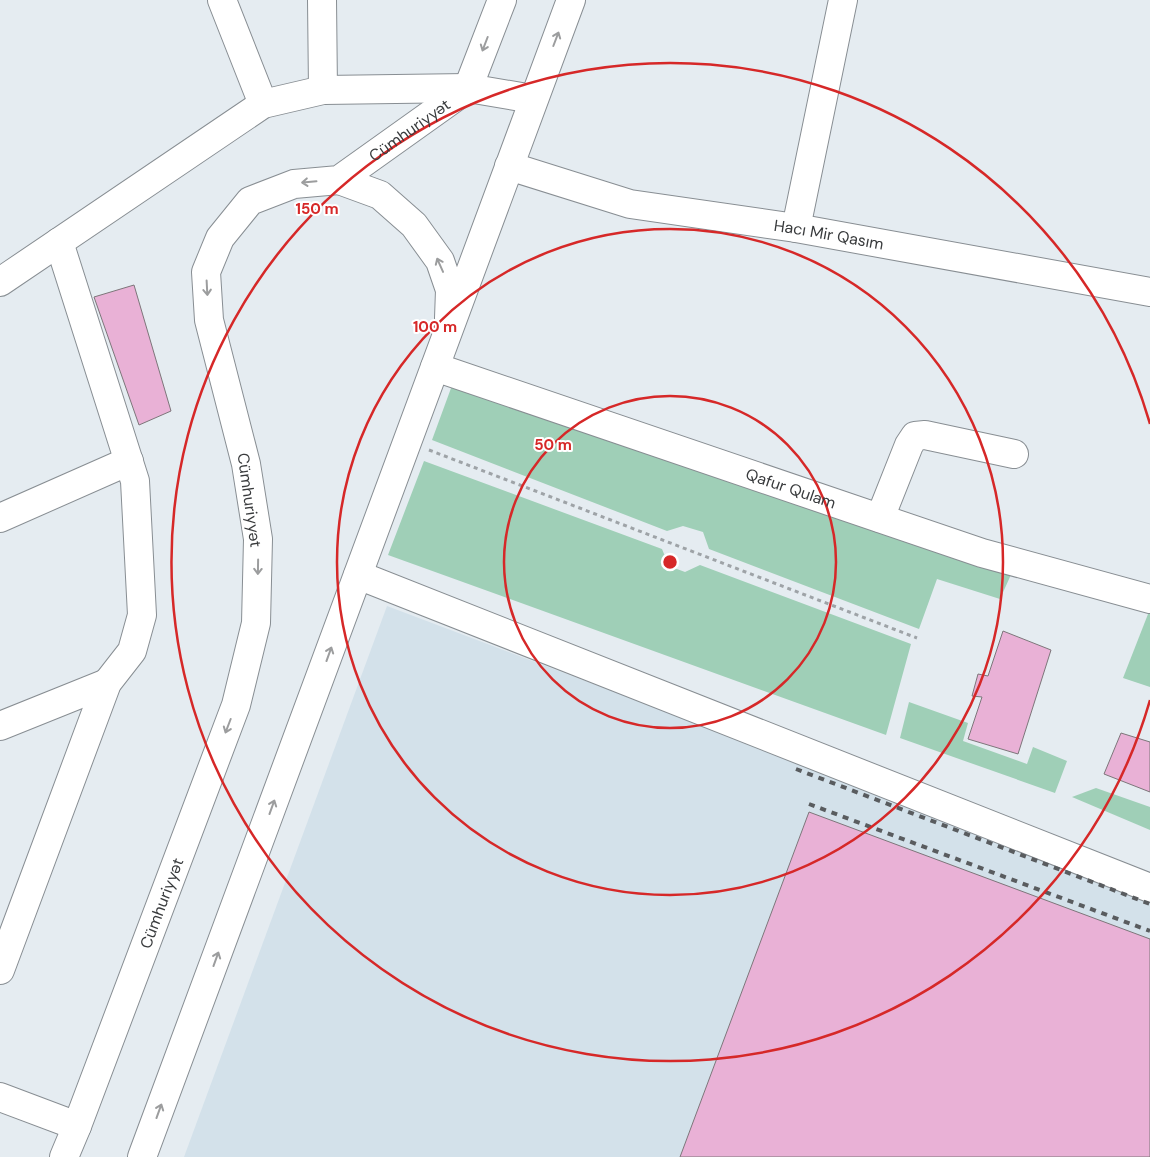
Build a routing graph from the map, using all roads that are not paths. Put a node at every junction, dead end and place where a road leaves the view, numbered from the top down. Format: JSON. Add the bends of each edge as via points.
{"nodes":[{"id":1,"x":222,"y":0,"type":"edge"},
{"id":2,"x":322,"y":0,"type":"edge"},
{"id":3,"x":502,"y":0,"type":"edge"},
{"id":4,"x":571,"y":0,"type":"edge"},
{"id":5,"x":843,"y":0,"type":"edge"},
{"id":6,"x":468,"y":88,"type":"junction"},
{"id":7,"x":323,"y":90,"type":"junction"},
{"id":8,"x":533,"y":99,"type":"junction"},
{"id":9,"x":263,"y":104,"type":"junction"},
{"id":10,"x":509,"y":166,"type":"junction"},
{"id":11,"x":339,"y":180,"type":"junction"},
{"id":12,"x":796,"y":228,"type":"junction"},
{"id":13,"x":59,"y":242,"type":"junction"},
{"id":14,"x":3,"y":274,"type":"edge"},
{"id":15,"x":1150,"y":292,"type":"edge"},
{"id":16,"x":449,"y":329,"type":"junction"},
{"id":17,"x":435,"y":367,"type":"junction"},
{"id":18,"x":1014,"y":454,"type":"dead end"},
{"id":19,"x":129,"y":461,"type":"junction"},
{"id":20,"x":0,"y":518,"type":"edge"},
{"id":21,"x":880,"y":518,"type":"junction"},
{"id":22,"x":358,"y":574,"type":"junction"},
{"id":23,"x":1150,"y":599,"type":"edge"},
{"id":24,"x":107,"y":683,"type":"junction"},
{"id":25,"x":0,"y":726,"type":"edge"},
{"id":26,"x":1150,"y":888,"type":"edge"},
{"id":27,"x":0,"y":970,"type":"edge"},
{"id":28,"x":0,"y":1097,"type":"edge"},
{"id":29,"x":77,"y":1126,"type":"junction"},
{"id":30,"x":64,"y":1157,"type":"edge"},
{"id":31,"x":142,"y":1157,"type":"edge"}],
"edges":[{"from":1,"to":9,"type":"street"},
{"from":2,"to":7,"type":"street"},
{"from":3,"to":6,"type":"street","one_way":true},
{"from":8,"to":4,"type":"street","one_way":true},
{"from":5,"to":12,"type":"street"},
{"from":6,"to":7,"type":"street"},
{"from":6,"to":8,"type":"street"},
{"from":6,"to":11,"type":"street","name":"Cümhuriyyət"},
{"from":7,"to":9,"type":"street"},
{"from":8,"to":10,"type":"street"},
{"from":9,"to":13,"type":"street"},
{"from":10,"to":12,"type":"street","name":"Hacı Mir Qasım","via":[[630,204]]},
{"from":10,"to":16,"type":"street"},
{"from":16,"to":11,"type":"street","one_way":true,"via":[[450,290],[440,261],[414,224],[380,195]]},
{"from":11,"to":29,"type":"street","name":"Cümhuriyyət","one_way":true,"via":[[294,184],[250,201],[220,238],[206,272],[209,320],[246,464],[258,538],[256,623],[236,705]]},
{"from":12,"to":15,"type":"street","name":"Hacı Mir Qasım"},
{"from":13,"to":14,"type":"street"},
{"from":13,"to":19,"type":"street"},
{"from":16,"to":17,"type":"street"},
{"from":17,"to":21,"type":"street","name":"Qafur Qulam"},
{"from":17,"to":22,"type":"street"},
{"from":18,"to":21,"type":"street","via":[[925,435],[915,436]]},
{"from":19,"to":20,"type":"street"},
{"from":19,"to":24,"type":"street","via":[[135,481],[142,616],[132,651]]},
{"from":21,"to":23,"type":"street","name":"Qafur Qulam","via":[[982,553]]},
{"from":22,"to":26,"type":"street"},
{"from":31,"to":22,"type":"street","one_way":true},
{"from":24,"to":25,"type":"street"},
{"from":24,"to":27,"type":"street"},
{"from":28,"to":29,"type":"street"},
{"from":29,"to":30,"type":"street","name":"Cümhuriyyət"}]}
